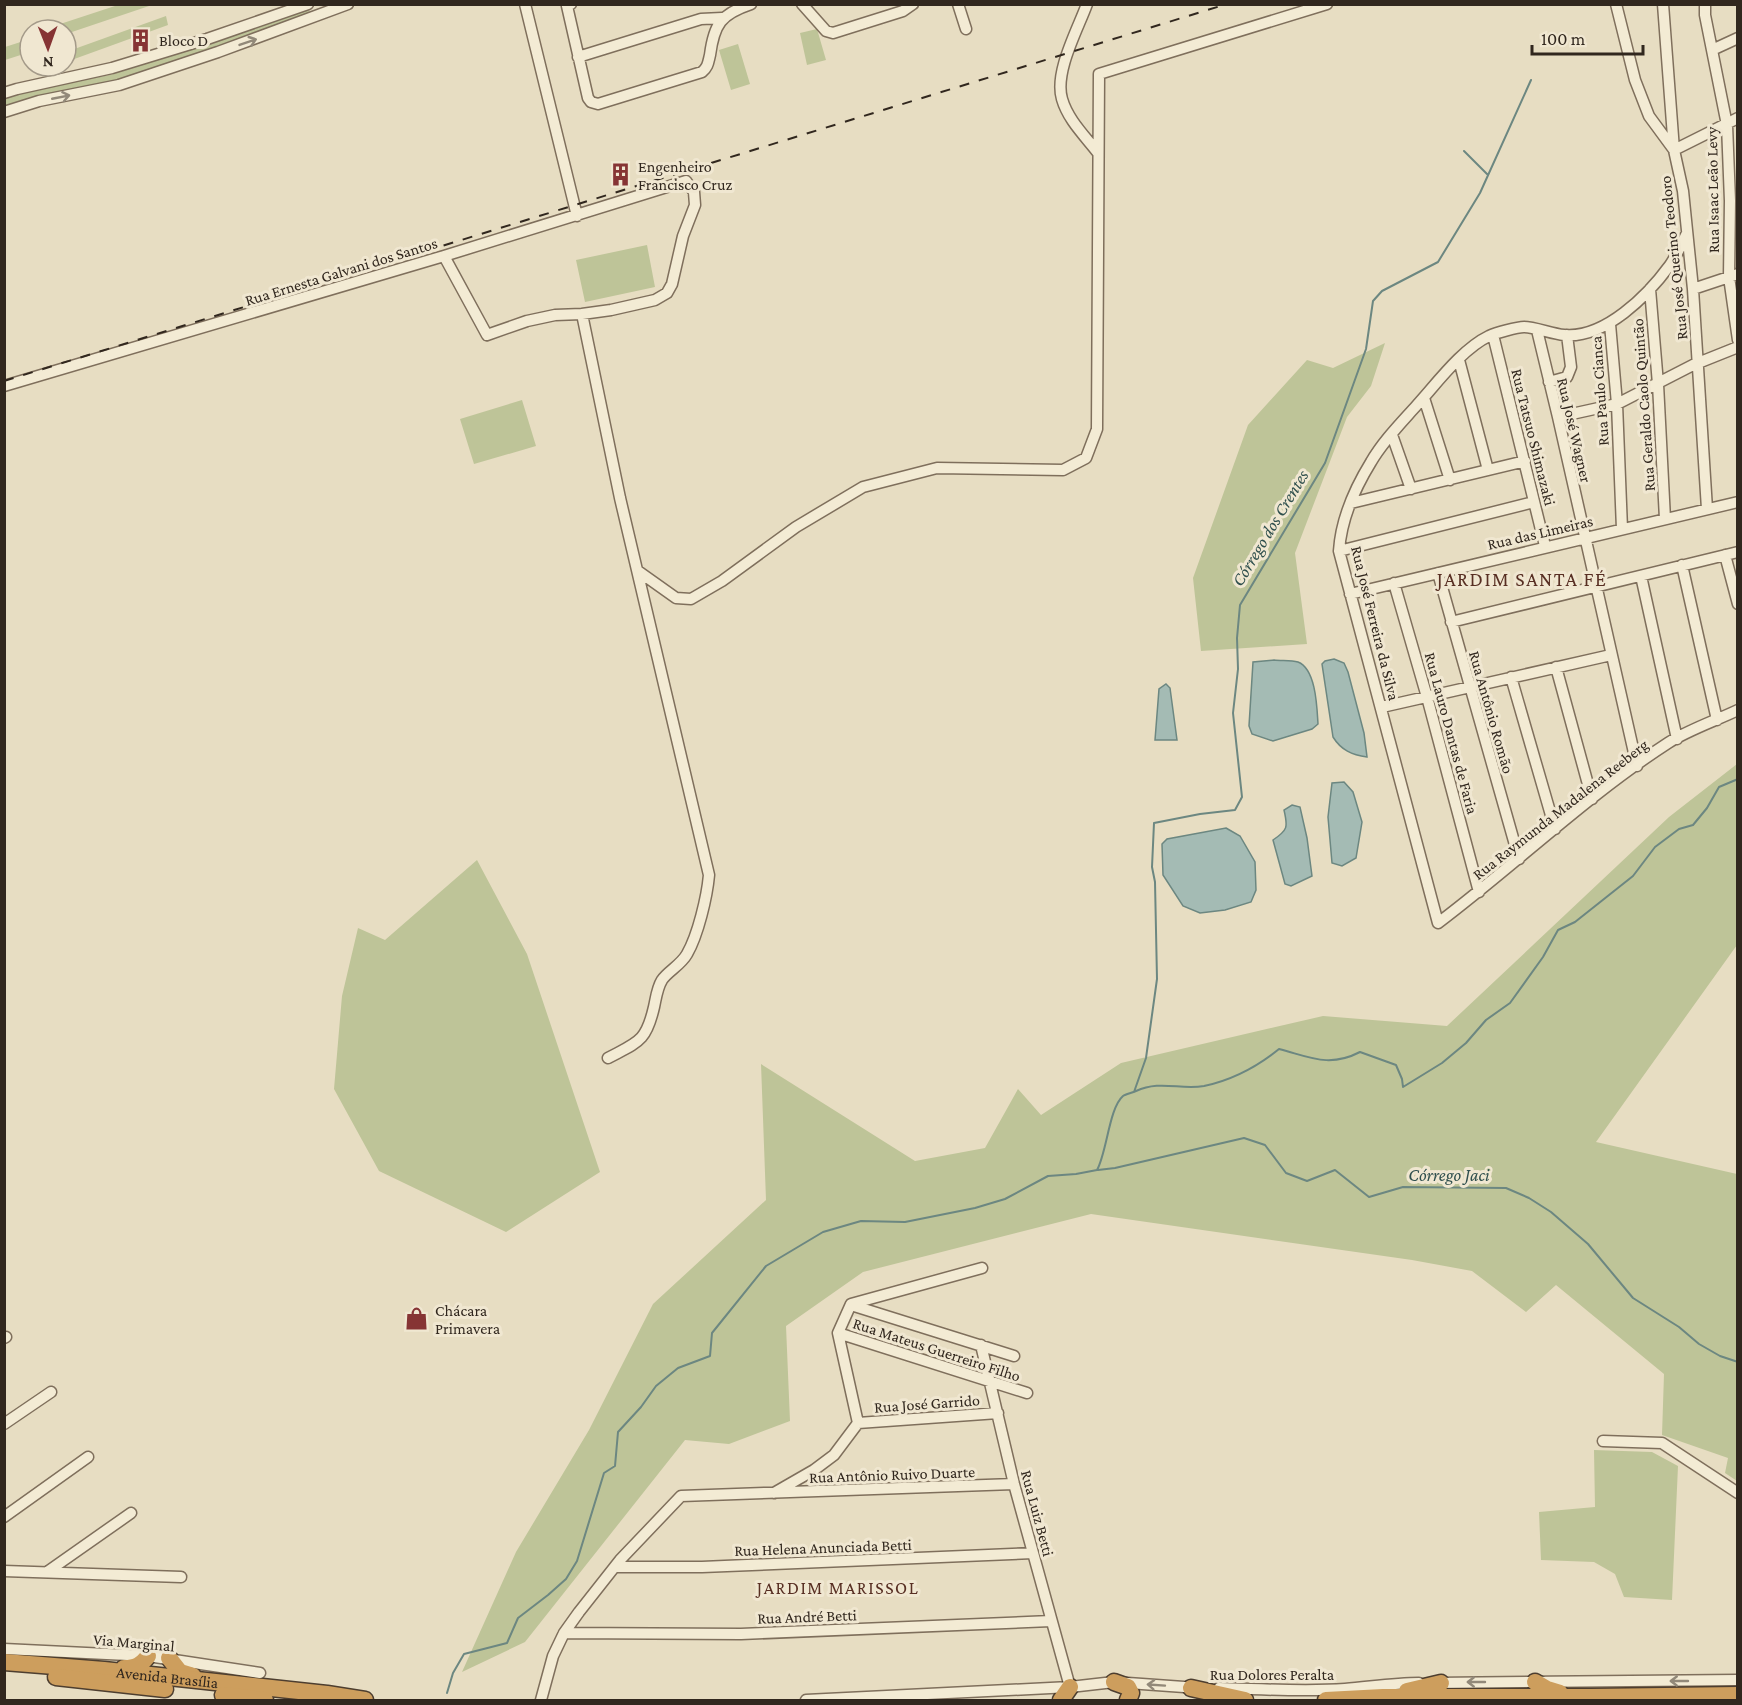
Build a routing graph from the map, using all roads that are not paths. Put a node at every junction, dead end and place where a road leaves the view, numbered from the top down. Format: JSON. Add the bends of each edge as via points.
{"nodes":[{"id":1,"x":308,"y":4,"type":"edge"},
{"id":2,"x":348,"y":4,"type":"edge"},
{"id":3,"x":525,"y":4,"type":"edge"},
{"id":4,"x":802,"y":4,"type":"edge"},
{"id":5,"x":913,"y":4,"type":"edge"},
{"id":6,"x":958,"y":4,"type":"edge"},
{"id":7,"x":1087,"y":4,"type":"edge"},
{"id":8,"x":1327,"y":4,"type":"edge"},
{"id":9,"x":1616,"y":4,"type":"edge"},
{"id":10,"x":1663,"y":4,"type":"edge"},
{"id":11,"x":1705,"y":4,"type":"edge"},
{"id":12,"x":568,"y":5,"type":"edge"},
{"id":13,"x":749,"y":5,"type":"edge"},
{"id":14,"x":292,"y":7,"type":"edge"},
{"id":15,"x":722,"y":18,"type":"junction"},
{"id":16,"x":966,"y":29,"type":"dead end"},
{"id":17,"x":1737,"y":38,"type":"edge"},
{"id":18,"x":1712,"y":50,"type":"junction"},
{"id":19,"x":578,"y":57,"type":"junction"},
{"id":20,"x":4,"y":93,"type":"edge"},
{"id":21,"x":4,"y":112,"type":"edge"},
{"id":22,"x":1737,"y":118,"type":"edge"},
{"id":23,"x":1727,"y":125,"type":"junction"},
{"id":24,"x":1674,"y":150,"type":"junction"},
{"id":25,"x":1098,"y":153,"type":"junction"},
{"id":26,"x":1734,"y":199,"type":"edge"},
{"id":27,"x":577,"y":216,"type":"junction"},
{"id":28,"x":1687,"y":233,"type":"junction"},
{"id":29,"x":444,"y":256,"type":"junction"},
{"id":30,"x":1733,"y":275,"type":"edge"},
{"id":31,"x":1650,"y":289,"type":"junction"},
{"id":32,"x":1694,"y":290,"type":"junction"},
{"id":33,"x":582,"y":314,"type":"junction"},
{"id":34,"x":1610,"y":324,"type":"junction"},
{"id":35,"x":1537,"y":330,"type":"junction"},
{"id":36,"x":1493,"y":335,"type":"junction"},
{"id":37,"x":1567,"y":336,"type":"junction"},
{"id":38,"x":1737,"y":340,"type":"edge"},
{"id":39,"x":1737,"y":347,"type":"edge"},
{"id":40,"x":1459,"y":360,"type":"junction"},
{"id":41,"x":1699,"y":363,"type":"junction"},
{"id":42,"x":1549,"y":382,"type":"junction"},
{"id":43,"x":1658,"y":384,"type":"junction"},
{"id":44,"x":4,"y":386,"type":"edge"},
{"id":45,"x":1424,"y":398,"type":"junction"},
{"id":46,"x":1617,"y":404,"type":"junction"},
{"id":47,"x":1558,"y":417,"type":"junction"},
{"id":48,"x":1392,"y":435,"type":"junction"},
{"id":49,"x":1525,"y":461,"type":"junction"},
{"id":50,"x":1488,"y":470,"type":"junction"},
{"id":51,"x":1450,"y":480,"type":"junction"},
{"id":52,"x":1411,"y":489,"type":"junction"},
{"id":53,"x":1534,"y":502,"type":"junction"},
{"id":54,"x":1737,"y":502,"type":"edge"},
{"id":55,"x":1351,"y":503,"type":"junction"},
{"id":56,"x":1707,"y":509,"type":"junction"},
{"id":57,"x":1665,"y":519,"type":"junction"},
{"id":58,"x":1622,"y":529,"type":"junction"},
{"id":59,"x":1584,"y":537,"type":"junction"},
{"id":60,"x":1545,"y":546,"type":"junction"},
{"id":61,"x":1339,"y":551,"type":"junction"},
{"id":62,"x":1737,"y":552,"type":"edge"},
{"id":63,"x":1725,"y":555,"type":"junction"},
{"id":64,"x":1682,"y":565,"type":"junction"},
{"id":65,"x":638,"y":571,"type":"junction"},
{"id":66,"x":1438,"y":573,"type":"junction"},
{"id":67,"x":1641,"y":576,"type":"junction"},
{"id":68,"x":1394,"y":583,"type":"junction"},
{"id":69,"x":1596,"y":587,"type":"junction"},
{"id":70,"x":1350,"y":594,"type":"junction"},
{"id":71,"x":1737,"y":604,"type":"edge"},
{"id":72,"x":1451,"y":622,"type":"junction"},
{"id":73,"x":1611,"y":655,"type":"junction"},
{"id":74,"x":1556,"y":667,"type":"junction"},
{"id":75,"x":1511,"y":677,"type":"junction"},
{"id":76,"x":1469,"y":687,"type":"junction"},
{"id":77,"x":1427,"y":697,"type":"junction"},
{"id":78,"x":1382,"y":707,"type":"junction"},
{"id":79,"x":1737,"y":710,"type":"edge"},
{"id":80,"x":1717,"y":720,"type":"junction"},
{"id":81,"x":1677,"y":738,"type":"junction"},
{"id":82,"x":1636,"y":766,"type":"junction"},
{"id":83,"x":1592,"y":799,"type":"junction"},
{"id":84,"x":1555,"y":829,"type":"junction"},
{"id":85,"x":1519,"y":859,"type":"junction"},
{"id":86,"x":1479,"y":892,"type":"junction"},
{"id":87,"x":1438,"y":923,"type":"joint"},
{"id":88,"x":608,"y":1058,"type":"dead end"},
{"id":89,"x":982,"y":1268,"type":"dead end"},
{"id":90,"x":851,"y":1304,"type":"junction"},
{"id":91,"x":838,"y":1333,"type":"junction"},
{"id":92,"x":981,"y":1345,"type":"junction"},
{"id":93,"x":1014,"y":1356,"type":"dead end"},
{"id":94,"x":990,"y":1381,"type":"junction"},
{"id":95,"x":51,"y":1392,"type":"dead end"},
{"id":96,"x":1027,"y":1393,"type":"dead end"},
{"id":97,"x":998,"y":1413,"type":"junction"},
{"id":98,"x":858,"y":1423,"type":"junction"},
{"id":99,"x":4,"y":1424,"type":"edge"},
{"id":100,"x":1603,"y":1441,"type":"dead end"},
{"id":101,"x":88,"y":1457,"type":"dead end"},
{"id":102,"x":814,"y":1470,"type":"junction"},
{"id":103,"x":1014,"y":1484,"type":"junction"},
{"id":104,"x":815,"y":1492,"type":"junction"},
{"id":105,"x":1737,"y":1493,"type":"edge"},
{"id":106,"x":771,"y":1494,"type":"junction"},
{"id":107,"x":131,"y":1513,"type":"dead end"},
{"id":108,"x":4,"y":1517,"type":"edge"},
{"id":109,"x":1033,"y":1553,"type":"junction"},
{"id":110,"x":615,"y":1567,"type":"junction"},
{"id":111,"x":4,"y":1571,"type":"edge"},
{"id":112,"x":47,"y":1572,"type":"junction"},
{"id":113,"x":181,"y":1577,"type":"dead end"},
{"id":114,"x":1052,"y":1621,"type":"junction"},
{"id":115,"x":564,"y":1633,"type":"junction"},
{"id":116,"x":4,"y":1649,"type":"edge"},
{"id":117,"x":148,"y":1656,"type":"junction"},
{"id":118,"x":169,"y":1658,"type":"junction"},
{"id":119,"x":4,"y":1662,"type":"edge"},
{"id":120,"x":104,"y":1670,"type":"junction"},
{"id":121,"x":260,"y":1672,"type":"dead end"},
{"id":122,"x":4,"y":1674,"type":"edge"},
{"id":123,"x":1737,"y":1680,"type":"edge"},
{"id":124,"x":1114,"y":1682,"type":"junction"},
{"id":125,"x":1535,"y":1682,"type":"junction"},
{"id":126,"x":1441,"y":1683,"type":"junction"},
{"id":127,"x":223,"y":1684,"type":"junction"},
{"id":128,"x":1191,"y":1688,"type":"junction"},
{"id":129,"x":1065,"y":1694,"type":"edge"},
{"id":130,"x":1737,"y":1695,"type":"edge"},
{"id":131,"x":1383,"y":1697,"type":"junction"},
{"id":132,"x":1591,"y":1697,"type":"junction"},
{"id":133,"x":1357,"y":1700,"type":"edge"},
{"id":134,"x":265,"y":1701,"type":"edge"},
{"id":135,"x":365,"y":1701,"type":"edge"},
{"id":136,"x":541,"y":1701,"type":"edge"},
{"id":137,"x":806,"y":1701,"type":"edge"},
{"id":138,"x":1128,"y":1701,"type":"edge"},
{"id":139,"x":1245,"y":1701,"type":"edge"},
{"id":140,"x":1326,"y":1701,"type":"edge"}],
"edges":[{"from":1,"to":14,"type":"street"},
{"from":21,"to":2,"type":"street","one_way":true,"via":[[119,85]]},
{"from":3,"to":27,"type":"street"},
{"from":4,"to":5,"type":"street","via":[[826,31],[833,33],[903,11]]},
{"from":6,"to":16,"type":"street"},
{"from":7,"to":25,"type":"street","via":[[1060,76],[1061,98],[1073,122]]},
{"from":8,"to":25,"type":"street","via":[[1099,74]]},
{"from":9,"to":24,"type":"street","via":[[1635,80],[1649,116]]},
{"from":10,"to":24,"type":"street","name":"Rua José Querino Teodoro"},
{"from":11,"to":18,"type":"street","name":"Rua Isaac Leão Levy"},
{"from":12,"to":19,"type":"street"},
{"from":13,"to":15,"type":"street"},
{"from":14,"to":20,"type":"street","via":[[207,39],[112,68]]},
{"from":15,"to":19,"type":"street","via":[[701,19]]},
{"from":15,"to":19,"type":"street","via":[[702,72],[597,104],[588,98]]},
{"from":17,"to":18,"type":"street"},
{"from":18,"to":23,"type":"street","name":"Rua Isaac Leão Levy"},
{"from":22,"to":23,"type":"street"},
{"from":23,"to":24,"type":"street"},
{"from":23,"to":26,"type":"street","name":"Rua Isaac Leão Levy"},
{"from":24,"to":28,"type":"street","name":"Rua José Querino Teodoro"},
{"from":25,"to":65,"type":"street","via":[[1097,429],[1086,458],[1064,470],[937,468],[863,487],[796,527],[691,599],[676,598]]},
{"from":26,"to":30,"type":"street","name":"Rua Isaac Leão Levy"},
{"from":27,"to":29,"type":"street","name":"Rua Ernesta Galvani dos Santos"},
{"from":27,"to":33,"type":"street","name":"Rua Ernesta Galvani dos Santos","via":[[686,181],[694,192],[695,206],[667,293],[655,300]]},
{"from":28,"to":31,"type":"street","name":"Rua José Ferreira da Silva","via":[[1671,264]]},
{"from":28,"to":32,"type":"street","name":"Rua José Querino Teodoro"},
{"from":29,"to":33,"type":"street","via":[[487,335],[527,321]]},
{"from":29,"to":44,"type":"street","name":"Rua Ernesta Galvani dos Santos"},
{"from":30,"to":32,"type":"street"},
{"from":30,"to":38,"type":"street","name":"Rua Isaac Leão Levy"},
{"from":31,"to":34,"type":"street","name":"Rua José Ferreira da Silva"},
{"from":31,"to":43,"type":"street","name":"Rua Geraldo Caolo Quintão"},
{"from":32,"to":41,"type":"street","name":"Rua José Querino Teodoro"},
{"from":33,"to":65,"type":"street"},
{"from":34,"to":37,"type":"street","name":"Rua José Ferreira da Silva"},
{"from":34,"to":46,"type":"street","name":"Rua Paulo Cianca"},
{"from":35,"to":36,"type":"street","name":"Rua José Ferreira da Silva","via":[[1524,327]]},
{"from":35,"to":37,"type":"street","name":"Rua José Ferreira da Silva"},
{"from":35,"to":42,"type":"street","name":"Rua José Wagner"},
{"from":36,"to":40,"type":"street","name":"Rua José Ferreira da Silva","via":[[1475,344]]},
{"from":36,"to":49,"type":"street","name":"Rua Tatsuo Shimazaki"},
{"from":37,"to":42,"type":"street","via":[[1571,368],[1567,377]]},
{"from":39,"to":41,"type":"street"},
{"from":40,"to":45,"type":"street","name":"Rua José Ferreira da Silva"},
{"from":40,"to":50,"type":"street"},
{"from":41,"to":43,"type":"street"},
{"from":41,"to":56,"type":"street","name":"Rua José Querino Teodoro"},
{"from":42,"to":47,"type":"street","name":"Rua José Wagner"},
{"from":43,"to":46,"type":"street"},
{"from":43,"to":57,"type":"street","name":"Rua Geraldo Caolo Quintão"},
{"from":45,"to":48,"type":"street","name":"Rua José Ferreira da Silva"},
{"from":45,"to":51,"type":"street"},
{"from":46,"to":47,"type":"street"},
{"from":46,"to":58,"type":"street","name":"Rua Paulo Cianca"},
{"from":47,"to":59,"type":"street","name":"Rua José Wagner"},
{"from":48,"to":52,"type":"street"},
{"from":48,"to":55,"type":"street","name":"Rua José Ferreira da Silva","via":[[1371,461]]},
{"from":49,"to":50,"type":"street"},
{"from":49,"to":53,"type":"street","name":"Rua Tatsuo Shimazaki"},
{"from":50,"to":51,"type":"street"},
{"from":51,"to":52,"type":"street"},
{"from":52,"to":55,"type":"street"},
{"from":53,"to":60,"type":"street","name":"Rua Tatsuo Shimazaki"},
{"from":53,"to":61,"type":"street"},
{"from":54,"to":56,"type":"street","name":"Rua das Limeiras"},
{"from":55,"to":61,"type":"street","name":"Rua José Ferreira da Silva","via":[[1340,531]]},
{"from":56,"to":57,"type":"street","name":"Rua das Limeiras"},
{"from":57,"to":58,"type":"street","name":"Rua das Limeiras"},
{"from":58,"to":59,"type":"street","name":"Rua das Limeiras"},
{"from":59,"to":60,"type":"street","name":"Rua das Limeiras"},
{"from":59,"to":69,"type":"street","name":"Rua José Wagner"},
{"from":60,"to":66,"type":"street","name":"Rua das Limeiras"},
{"from":61,"to":70,"type":"street","name":"Rua José Ferreira da Silva"},
{"from":62,"to":63,"type":"street"},
{"from":63,"to":64,"type":"street"},
{"from":63,"to":71,"type":"street"},
{"from":64,"to":67,"type":"street"},
{"from":64,"to":80,"type":"street"},
{"from":65,"to":88,"type":"street","via":[[710,875],[707,899],[687,954],[662,979],[650,1024],[640,1041]]},
{"from":66,"to":68,"type":"street","name":"Rua das Limeiras"},
{"from":66,"to":72,"type":"street","name":"Rua Antônio Romão"},
{"from":67,"to":69,"type":"street"},
{"from":67,"to":81,"type":"street"},
{"from":68,"to":70,"type":"street","name":"Rua das Limeiras"},
{"from":68,"to":77,"type":"street","name":"Rua Lauro Dantas de Faria"},
{"from":69,"to":72,"type":"street"},
{"from":69,"to":73,"type":"street","name":"Rua José Wagner"},
{"from":70,"to":78,"type":"street","name":"Rua José Ferreira da Silva"},
{"from":72,"to":76,"type":"street","name":"Rua Antônio Romão"},
{"from":73,"to":74,"type":"street"},
{"from":73,"to":82,"type":"street","name":"Rua José Wagner"},
{"from":74,"to":75,"type":"street"},
{"from":74,"to":83,"type":"street"},
{"from":75,"to":76,"type":"street"},
{"from":75,"to":84,"type":"street"},
{"from":76,"to":77,"type":"street"},
{"from":76,"to":85,"type":"street","name":"Rua Antônio Romão"},
{"from":77,"to":78,"type":"street"},
{"from":77,"to":86,"type":"street","name":"Rua Lauro Dantas de Faria"},
{"from":78,"to":87,"type":"street","name":"Rua José Ferreira da Silva"},
{"from":79,"to":80,"type":"street","name":"Rua Raymunda Madalena Reeberg"},
{"from":80,"to":81,"type":"street","name":"Rua Raymunda Madalena Reeberg"},
{"from":81,"to":82,"type":"street","name":"Rua Raymunda Madalena Reeberg"},
{"from":82,"to":83,"type":"street","name":"Rua Raymunda Madalena Reeberg"},
{"from":83,"to":84,"type":"street","name":"Rua Raymunda Madalena Reeberg"},
{"from":84,"to":85,"type":"street","name":"Rua Raymunda Madalena Reeberg"},
{"from":85,"to":86,"type":"street","name":"Rua Raymunda Madalena Reeberg"},
{"from":86,"to":87,"type":"street","name":"Rua Raymunda Madalena Reeberg"},
{"from":89,"to":90,"type":"street"},
{"from":90,"to":91,"type":"street"},
{"from":90,"to":92,"type":"street","name":"Rua Mateus Guerreiro Filho"},
{"from":91,"to":94,"type":"street","name":"Rua Mateus Guerreiro Filho"},
{"from":91,"to":98,"type":"street"},
{"from":92,"to":93,"type":"street","name":"Rua Mateus Guerreiro Filho"},
{"from":92,"to":94,"type":"street","name":"Rua Luiz Betti"},
{"from":94,"to":96,"type":"street","name":"Rua Mateus Guerreiro Filho"},
{"from":94,"to":97,"type":"street","name":"Rua Luiz Betti"},
{"from":95,"to":99,"type":"street"},
{"from":97,"to":98,"type":"street","name":"Rua José Garrido"},
{"from":97,"to":103,"type":"street","name":"Rua Luiz Betti"},
{"from":98,"to":102,"type":"street","via":[[834,1455]]},
{"from":100,"to":105,"type":"street","via":[[1662,1443]]},
{"from":101,"to":108,"type":"street"},
{"from":102,"to":104,"type":"street"},
{"from":102,"to":106,"type":"street"},
{"from":103,"to":104,"type":"street","name":"Rua Antônio Ruivo Duarte"},
{"from":103,"to":109,"type":"street","name":"Rua Luiz Betti"},
{"from":104,"to":106,"type":"street","name":"Rua Antônio Ruivo Duarte"},
{"from":106,"to":110,"type":"street","name":"Rua Antônio Ruivo Duarte","via":[[681,1496]]},
{"from":107,"to":112,"type":"street"},
{"from":109,"to":110,"type":"street","name":"Rua Helena Anunciada Betti"},
{"from":109,"to":114,"type":"street","name":"Rua Luiz Betti"},
{"from":110,"to":115,"type":"street","name":"Rua Antônio Ruivo Duarte"},
{"from":111,"to":112,"type":"street"},
{"from":112,"to":113,"type":"street"},
{"from":114,"to":115,"type":"street","name":"Rua André Betti","via":[[741,1634]]},
{"from":114,"to":129,"type":"street","name":"Rua Luiz Betti"},
{"from":115,"to":136,"type":"street","name":"Rua Antônio Ruivo Duarte","via":[[553,1656]]},
{"from":116,"to":117,"type":"street","name":"Via Marginal"},
{"from":117,"to":118,"type":"street","name":"Via Marginal"},
{"from":117,"to":120,"type":"highway","via":[[134,1668]]},
{"from":118,"to":121,"type":"street","name":"Via Marginal"},
{"from":118,"to":127,"type":"highway","via":[[180,1672]]},
{"from":119,"to":120,"type":"highway","name":"Avenida Brasília"},
{"from":120,"to":127,"type":"highway","name":"Avenida Brasília"},
{"from":122,"to":134,"type":"highway","name":"Avenida Brasília"},
{"from":123,"to":125,"type":"street","name":"Rua Dolores Peralta","one_way":true},
{"from":128,"to":124,"type":"street","name":"Rua Dolores Peralta","one_way":true},
{"from":124,"to":129,"type":"street","name":"Rua Dolores Peralta"},
{"from":124,"to":138,"type":"highway","via":[[1128,1687]]},
{"from":125,"to":126,"type":"street","name":"Rua Dolores Peralta","one_way":true},
{"from":125,"to":132,"type":"highway","via":[[1557,1693]]},
{"from":126,"to":128,"type":"street","name":"Rua Dolores Peralta","via":[[1308,1690]]},
{"from":126,"to":131,"type":"highway"},
{"from":127,"to":135,"type":"highway","name":"Avenida Brasília"},
{"from":128,"to":139,"type":"highway"},
{"from":129,"to":137,"type":"street","name":"Rua Dolores Peralta"},
{"from":130,"to":132,"type":"highway"},
{"from":131,"to":132,"type":"highway"},
{"from":131,"to":133,"type":"highway"},
{"from":133,"to":140,"type":"highway"}]}
